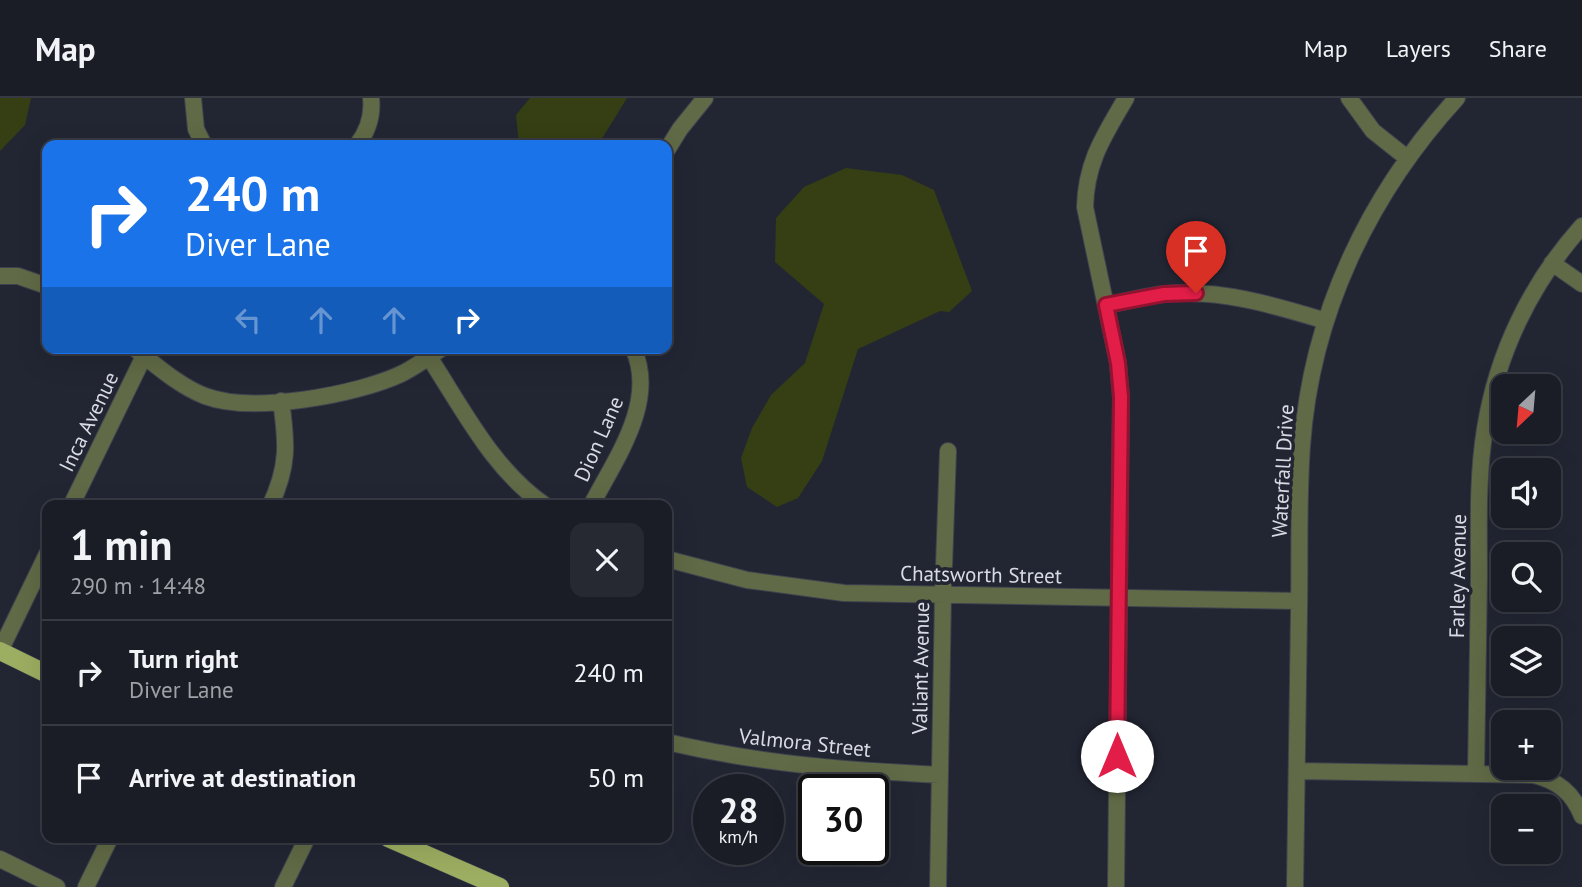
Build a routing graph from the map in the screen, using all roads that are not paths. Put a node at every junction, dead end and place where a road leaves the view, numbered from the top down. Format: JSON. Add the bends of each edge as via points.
{"nodes":[{"id":1,"x":193,"y":98,"type":"edge"},
{"id":2,"x":371,"y":98,"type":"edge"},
{"id":3,"x":705,"y":98,"type":"edge"},
{"id":4,"x":1126,"y":98,"type":"edge"},
{"id":5,"x":1349,"y":98,"type":"edge"},
{"id":6,"x":1457,"y":98,"type":"edge"},
{"id":7,"x":202,"y":140,"type":"edge"},
{"id":8,"x":361,"y":140,"type":"edge"},
{"id":9,"x":672,"y":142,"type":"edge"},
{"id":10,"x":1407,"y":158,"type":"junction"},
{"id":11,"x":1582,"y":226,"type":"edge"},
{"id":12,"x":1552,"y":263,"type":"junction"},
{"id":13,"x":0,"y":275,"type":"edge"},
{"id":14,"x":42,"y":284,"type":"edge"},
{"id":15,"x":1582,"y":284,"type":"edge"},
{"id":16,"x":1106,"y":305,"type":"junction"},
{"id":17,"x":1326,"y":321,"type":"junction"},
{"id":18,"x":138,"y":354,"type":"edge"},
{"id":19,"x":142,"y":354,"type":"edge"},
{"id":20,"x":432,"y":354,"type":"edge"},
{"id":21,"x":436,"y":354,"type":"edge"},
{"id":22,"x":635,"y":354,"type":"edge"},
{"id":23,"x":281,"y":401,"type":"junction"},
{"id":24,"x":948,"y":451,"type":"dead end"},
{"id":25,"x":74,"y":500,"type":"edge"},
{"id":26,"x":273,"y":500,"type":"edge"},
{"id":27,"x":538,"y":500,"type":"edge"},
{"id":28,"x":594,"y":500,"type":"edge"},
{"id":29,"x":672,"y":560,"type":"edge"},
{"id":30,"x":42,"y":564,"type":"edge"},
{"id":31,"x":943,"y":595,"type":"junction"},
{"id":32,"x":1119,"y":598,"type":"junction"},
{"id":33,"x":1299,"y":601,"type":"junction"},
{"id":34,"x":0,"y":651,"type":"edge"},
{"id":35,"x":42,"y":672,"type":"edge"},
{"id":36,"x":672,"y":743,"type":"edge"},
{"id":37,"x":1297,"y":771,"type":"junction"},
{"id":38,"x":1476,"y":774,"type":"junction"},
{"id":39,"x":940,"y":775,"type":"junction"},
{"id":40,"x":1582,"y":816,"type":"edge"},
{"id":41,"x":108,"y":843,"type":"edge"},
{"id":42,"x":305,"y":843,"type":"edge"},
{"id":43,"x":399,"y":843,"type":"edge"},
{"id":44,"x":0,"y":859,"type":"edge"},
{"id":45,"x":57,"y":887,"type":"edge"},
{"id":46,"x":86,"y":887,"type":"edge"},
{"id":47,"x":283,"y":887,"type":"edge"},
{"id":48,"x":500,"y":887,"type":"edge"},
{"id":49,"x":938,"y":887,"type":"edge"},
{"id":50,"x":1116,"y":887,"type":"edge"},
{"id":51,"x":1295,"y":887,"type":"edge"}],
"edges":[{"from":1,"to":7,"type":"street"},
{"from":2,"to":8,"type":"street","via":[[370,120]]},
{"from":3,"to":9,"type":"street"},
{"from":4,"to":16,"type":"street","via":[[1097,150],[1086,187],[1085,207]]},
{"from":5,"to":10,"type":"street","via":[[1373,131]]},
{"from":6,"to":10,"type":"street","name":"Waterfall Drive"},
{"from":10,"to":17,"type":"street","name":"Waterfall Drive","via":[[1364,228]]},
{"from":11,"to":12,"type":"street","name":"Farley Avenue"},
{"from":12,"to":15,"type":"street"},
{"from":12,"to":38,"type":"street","name":"Farley Avenue","via":[[1516,325],[1485,429],[1480,483]]},
{"from":13,"to":14,"type":"street"},
{"from":16,"to":17,"type":"street","via":[[1164,294],[1206,294],[1261,301]]},
{"from":16,"to":32,"type":"street","via":[[1121,397]]},
{"from":17,"to":33,"type":"street","name":"Waterfall Drive","via":[[1307,400],[1302,444]]},
{"from":18,"to":25,"type":"street","name":"Inca Avenue"},
{"from":19,"to":23,"type":"street","via":[[208,397],[241,404]]},
{"from":20,"to":23,"type":"street","via":[[374,384]]},
{"from":21,"to":27,"type":"street","via":[[494,457]]},
{"from":22,"to":28,"type":"street","name":"Dion Lane","via":[[640,401],[636,418]]},
{"from":23,"to":26,"type":"street","via":[[286,457]]},
{"from":24,"to":31,"type":"street","name":"Valiant Avenue"},
{"from":29,"to":31,"type":"street","name":"Chatsworth Street","via":[[794,588]]},
{"from":30,"to":34,"type":"street"},
{"from":31,"to":32,"type":"street","name":"Chatsworth Street"},
{"from":31,"to":39,"type":"street","name":"Valiant Avenue"},
{"from":32,"to":33,"type":"street","name":"Chatsworth Street"},
{"from":32,"to":50,"type":"street"},
{"from":33,"to":37,"type":"street","name":"Waterfall Drive"},
{"from":34,"to":35,"type":"main road"},
{"from":36,"to":39,"type":"street","name":"Valmora Street","via":[[775,763]]},
{"from":37,"to":38,"type":"street"},
{"from":37,"to":51,"type":"street","name":"Waterfall Drive"},
{"from":38,"to":40,"type":"street","via":[[1547,778],[1569,793]]},
{"from":39,"to":49,"type":"street","name":"Valiant Avenue"},
{"from":41,"to":46,"type":"street"},
{"from":42,"to":47,"type":"street"},
{"from":43,"to":48,"type":"main road"},
{"from":44,"to":45,"type":"street"}]}
